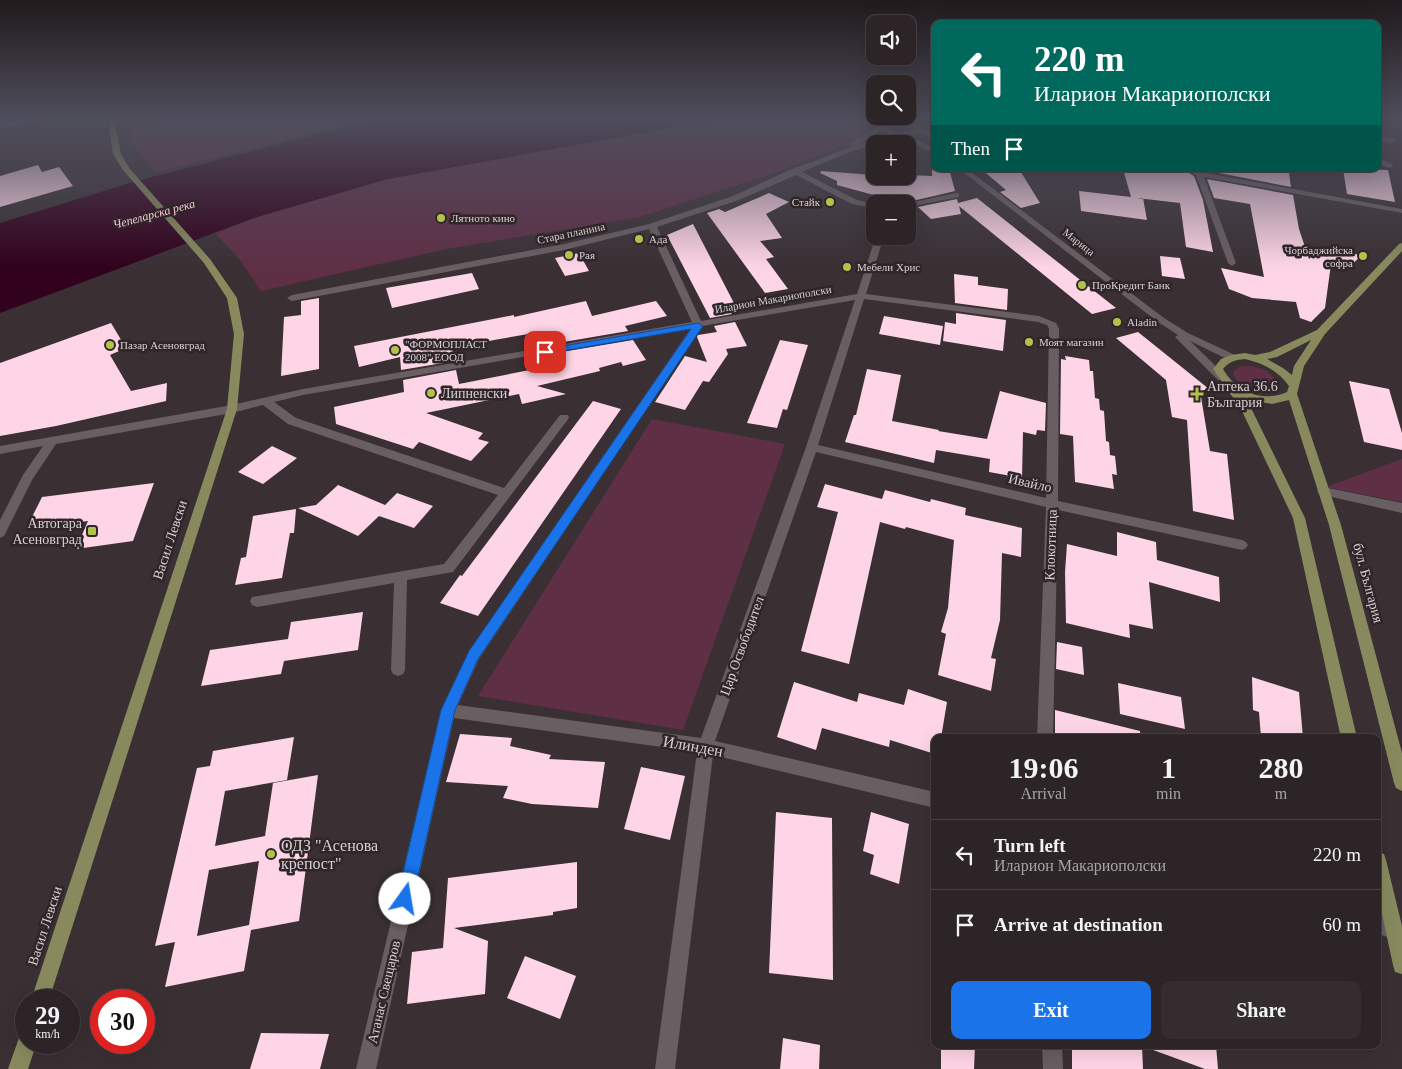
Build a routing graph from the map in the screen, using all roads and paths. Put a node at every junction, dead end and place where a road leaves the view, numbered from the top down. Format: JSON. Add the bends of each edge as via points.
{"nodes":[{"id":1,"x":127,"y":169,"type":"edge"},
{"id":2,"x":800,"y":169,"type":"edge"},
{"id":3,"x":795,"y":171,"type":"junction"},
{"id":4,"x":967,"y":172,"type":"edge"},
{"id":5,"x":1195,"y":172,"type":"edge"},
{"id":6,"x":1216,"y":173,"type":"edge"},
{"id":7,"x":1199,"y":174,"type":"junction"},
{"id":8,"x":956,"y":194,"type":"dead end"},
{"id":9,"x":916,"y":203,"type":"edge"},
{"id":10,"x":866,"y":204,"type":"edge"},
{"id":11,"x":1402,"y":210,"type":"edge"},
{"id":12,"x":652,"y":226,"type":"junction"},
{"id":13,"x":877,"y":245,"type":"edge"},
{"id":14,"x":1400,"y":249,"type":"edge"},
{"id":15,"x":1232,"y":263,"type":"dead end"},
{"id":16,"x":860,"y":296,"type":"junction"},
{"id":17,"x":292,"y":298,"type":"dead end"},
{"id":18,"x":1161,"y":320,"type":"junction"},
{"id":19,"x":1051,"y":323,"type":"joint"},
{"id":20,"x":698,"y":326,"type":"junction"},
{"id":21,"x":1321,"y":332,"type":"junction"},
{"id":22,"x":1231,"y":358,"type":"junction"},
{"id":23,"x":1254,"y":358,"type":"junction"},
{"id":24,"x":1226,"y":383,"type":"junction"},
{"id":25,"x":1293,"y":390,"type":"junction"},
{"id":26,"x":265,"y":401,"type":"junction"},
{"id":27,"x":232,"y":409,"type":"junction"},
{"id":28,"x":564,"y":418,"type":"dead end"},
{"id":29,"x":53,"y":440,"type":"junction"},
{"id":30,"x":812,"y":447,"type":"junction"},
{"id":31,"x":0,"y":450,"type":"edge"},
{"id":32,"x":1323,"y":491,"type":"junction"},
{"id":33,"x":506,"y":493,"type":"junction"},
{"id":34,"x":1052,"y":504,"type":"junction"},
{"id":35,"x":1402,"y":508,"type":"edge"},
{"id":36,"x":0,"y":533,"type":"edge"},
{"id":37,"x":1242,"y":545,"type":"dead end"},
{"id":38,"x":402,"y":576,"type":"junction"},
{"id":39,"x":258,"y":601,"type":"dead end"},
{"id":40,"x":398,"y":670,"type":"dead end"},
{"id":41,"x":448,"y":710,"type":"junction"},
{"id":42,"x":1045,"y":734,"type":"edge"},
{"id":43,"x":1348,"y":734,"type":"edge"},
{"id":44,"x":706,"y":746,"type":"junction"},
{"id":45,"x":1402,"y":783,"type":"edge"},
{"id":46,"x":931,"y":799,"type":"edge"},
{"id":47,"x":1381,"y":886,"type":"edge"},
{"id":48,"x":1386,"y":928,"type":"edge"},
{"id":49,"x":1402,"y":965,"type":"edge"},
{"id":50,"x":44,"y":989,"type":"edge"},
{"id":51,"x":1052,"y":1049,"type":"edge"},
{"id":52,"x":22,"y":1054,"type":"edge"},
{"id":53,"x":18,"y":1069,"type":"edge"},
{"id":54,"x":366,"y":1069,"type":"edge"},
{"id":55,"x":665,"y":1069,"type":"edge"},
{"id":56,"x":1053,"y":1069,"type":"edge"}],
"edges":[{"from":1,"to":27,"type":"main road","name":"Васил Левски","via":[[217,274],[232,298],[239,334]]},
{"from":2,"to":3,"type":"street","name":"Стара планина"},
{"from":3,"to":10,"type":"street","via":[[855,202]]},
{"from":3,"to":12,"type":"street","name":"Стара планина","via":[[736,198]]},
{"from":4,"to":18,"type":"street","name":"Марица"},
{"from":5,"to":7,"type":"street"},
{"from":6,"to":7,"type":"street"},
{"from":6,"to":11,"type":"street"},
{"from":7,"to":15,"type":"street"},
{"from":8,"to":9,"type":"street"},
{"from":12,"to":17,"type":"street","name":"Стара планина"},
{"from":12,"to":20,"type":"street"},
{"from":13,"to":16,"type":"street","name":"Цар Освободител"},
{"from":14,"to":21,"type":"main road"},
{"from":16,"to":19,"type":"street","name":"Иларион Макариополски"},
{"from":16,"to":20,"type":"street","name":"Иларион Макариополски"},
{"from":16,"to":30,"type":"street","name":"Цар Освободител"},
{"from":18,"to":22,"type":"street"},
{"from":18,"to":24,"type":"street"},
{"from":19,"to":34,"type":"street","name":"Клокотница","via":[[1054,329]]},
{"from":20,"to":26,"type":"street","name":"Иларион Макариополски"},
{"from":20,"to":41,"type":"street","name":"Атанас Свещаров","via":[[474,655]]},
{"from":21,"to":23,"type":"main road","via":[[1274,355]]},
{"from":21,"to":25,"type":"main road","via":[[1299,366]]},
{"from":22,"to":23,"type":"main road"},
{"from":22,"to":24,"type":"main road","via":[[1222,362],[1218,369]]},
{"from":23,"to":25,"type":"main road","via":[[1290,377]]},
{"from":24,"to":25,"type":"main road","via":[[1258,399],[1278,400]]},
{"from":24,"to":43,"type":"main road","via":[[1246,408],[1299,518]]},
{"from":25,"to":32,"type":"main road","name":"бул. България"},
{"from":26,"to":27,"type":"street","name":"Иларион Макариополски"},
{"from":26,"to":33,"type":"street","via":[[292,421]]},
{"from":27,"to":29,"type":"street","name":"Иларион Макариополски"},
{"from":27,"to":50,"type":"main road","name":"Васил Левски"},
{"from":28,"to":33,"type":"street"},
{"from":29,"to":31,"type":"street","name":"Иларион Макариополски"},
{"from":29,"to":36,"type":"street","via":[[27,478]]},
{"from":30,"to":34,"type":"street","name":"Ивайло"},
{"from":30,"to":44,"type":"street","name":"Цар Освободител"},
{"from":32,"to":35,"type":"street"},
{"from":32,"to":45,"type":"main road","name":"бул. България","via":[[1335,525]]},
{"from":33,"to":38,"type":"street","via":[[448,568]]},
{"from":34,"to":37,"type":"street","name":"Ивайло"},
{"from":34,"to":42,"type":"street","name":"Клокотница"},
{"from":38,"to":39,"type":"street"},
{"from":38,"to":40,"type":"street"},
{"from":41,"to":44,"type":"street","name":"Илинден"},
{"from":41,"to":54,"type":"street","name":"Атанас Свещаров"},
{"from":44,"to":46,"type":"street","name":"Илинден"},
{"from":44,"to":55,"type":"street","name":"Цар Освободител"},
{"from":47,"to":48,"type":"main road"},
{"from":48,"to":49,"type":"main road"},
{"from":51,"to":56,"type":"street"},
{"from":52,"to":53,"type":"main road"}]}
